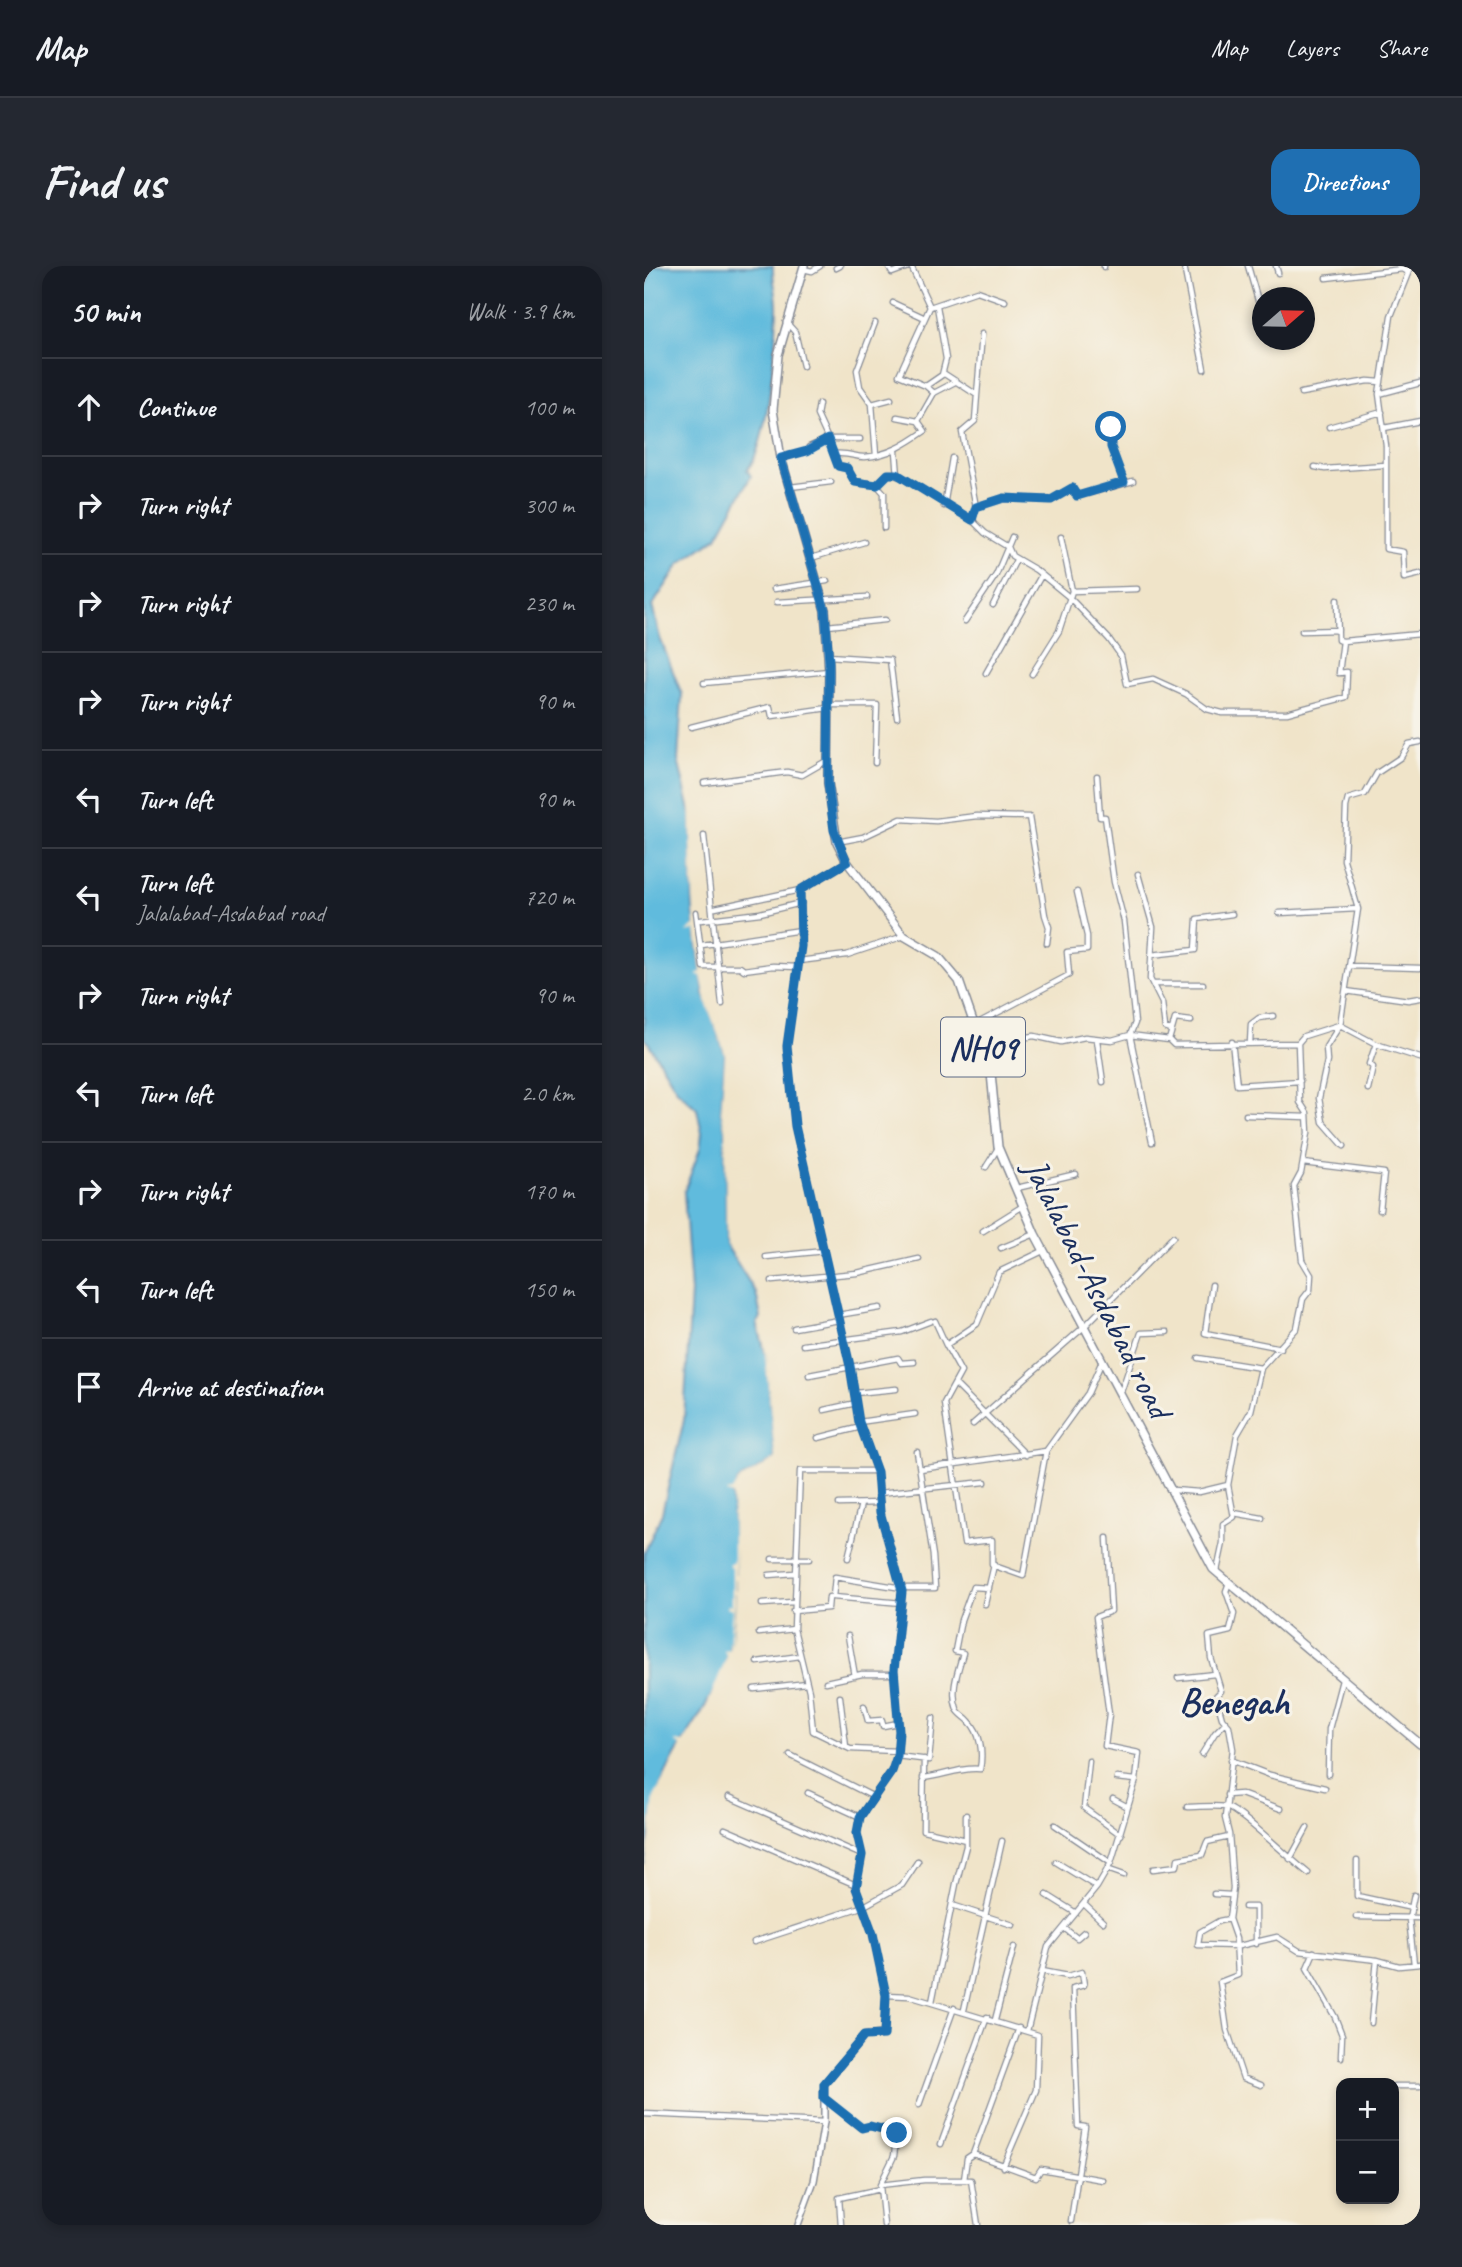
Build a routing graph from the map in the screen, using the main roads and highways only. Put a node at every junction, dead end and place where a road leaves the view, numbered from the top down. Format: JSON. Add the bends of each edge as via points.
{"nodes":[{"id":1,"x":804,"y":268,"type":"edge"},
{"id":2,"x":1420,"y":1744,"type":"edge"}],
"edges":[{"from":1,"to":2,"type":"main road","name":"Jalalabad-Asdabad road","number":"NH09","via":[[778,355],[773,410],[781,458],[827,626],[830,794],[837,842],[904,936],[946,964],[959,981],[995,1090],[998,1147],[1035,1234],[1217,1572]]}]}
